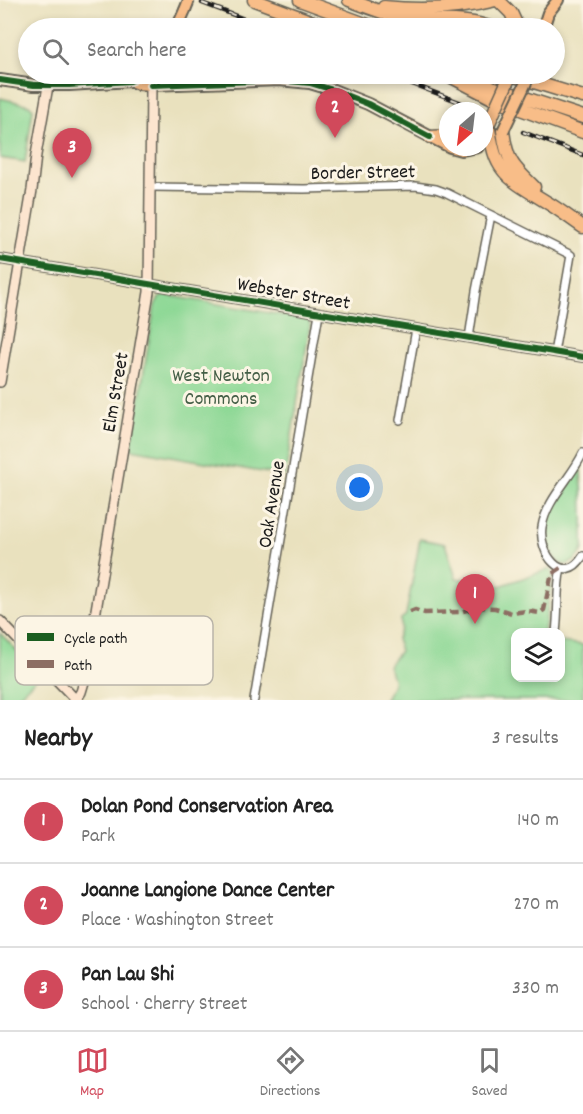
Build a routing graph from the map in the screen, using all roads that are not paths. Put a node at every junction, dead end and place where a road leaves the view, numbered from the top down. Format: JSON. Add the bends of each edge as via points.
{"nodes":[{"id":1,"x":254,"y":0,"type":"edge"},
{"id":2,"x":300,"y":0,"type":"edge"},
{"id":3,"x":497,"y":0,"type":"edge"},
{"id":4,"x":558,"y":0,"type":"edge"},
{"id":5,"x":353,"y":2,"type":"edge"},
{"id":6,"x":302,"y":18,"type":"edge"},
{"id":7,"x":349,"y":18,"type":"edge"},
{"id":8,"x":404,"y":18,"type":"edge"},
{"id":9,"x":513,"y":18,"type":"edge"},
{"id":10,"x":546,"y":18,"type":"edge"},
{"id":11,"x":0,"y":80,"type":"edge"},
{"id":12,"x":18,"y":82,"type":"edge"},
{"id":13,"x":32,"y":84,"type":"edge"},
{"id":14,"x":81,"y":84,"type":"edge"},
{"id":15,"x":138,"y":84,"type":"edge"},
{"id":16,"x":177,"y":84,"type":"edge"},
{"id":17,"x":313,"y":84,"type":"edge"},
{"id":18,"x":466,"y":84,"type":"edge"},
{"id":19,"x":479,"y":84,"type":"edge"},
{"id":20,"x":505,"y":84,"type":"edge"},
{"id":21,"x":525,"y":84,"type":"edge"},
{"id":22,"x":542,"y":84,"type":"edge"},
{"id":23,"x":151,"y":85,"type":"junction"},
{"id":24,"x":48,"y":86,"type":"junction"},
{"id":25,"x":583,"y":97,"type":"edge"},
{"id":26,"x":493,"y":111,"type":"edge"},
{"id":27,"x":583,"y":117,"type":"edge"},
{"id":28,"x":503,"y":131,"type":"junction"},
{"id":29,"x":583,"y":132,"type":"edge"},
{"id":30,"x":439,"y":136,"type":"edge"},
{"id":31,"x":430,"y":137,"type":"junction"},
{"id":32,"x":493,"y":138,"type":"edge"},
{"id":33,"x":439,"y":142,"type":"edge"},
{"id":34,"x":493,"y":152,"type":"edge"},
{"id":35,"x":150,"y":187,"type":"junction"},
{"id":36,"x":549,"y":203,"type":"junction"},
{"id":37,"x":491,"y":215,"type":"junction"},
{"id":38,"x":583,"y":227,"type":"edge"},
{"id":39,"x":0,"y":259,"type":"edge"},
{"id":40,"x":20,"y":262,"type":"junction"},
{"id":41,"x":149,"y":284,"type":"junction"},
{"id":42,"x":318,"y":313,"type":"junction"},
{"id":43,"x":416,"y":329,"type":"junction"},
{"id":44,"x":469,"y":338,"type":"junction"},
{"id":45,"x":554,"y":353,"type":"junction"},
{"id":46,"x":583,"y":357,"type":"edge"},
{"id":47,"x":0,"y":382,"type":"edge"},
{"id":48,"x":400,"y":420,"type":"dead end"},
{"id":49,"x":583,"y":453,"type":"edge"},
{"id":50,"x":583,"y":556,"type":"edge"},
{"id":51,"x":561,"y":568,"type":"junction"},
{"id":52,"x":95,"y":616,"type":"edge"},
{"id":53,"x":0,"y":621,"type":"edge"},
{"id":54,"x":556,"y":628,"type":"edge"},
{"id":55,"x":15,"y":637,"type":"edge"},
{"id":56,"x":62,"y":685,"type":"edge"},
{"id":57,"x":83,"y":685,"type":"edge"},
{"id":58,"x":76,"y":700,"type":"edge"},
{"id":59,"x":254,"y":700,"type":"edge"}],
"edges":[{"from":1,"to":6,"type":"highway"},
{"from":2,"to":7,"type":"highway"},
{"from":3,"to":5,"type":"highway","via":[[415,9]]},
{"from":3,"to":9,"type":"highway"},
{"from":4,"to":10,"type":"main road"},
{"from":5,"to":8,"type":"highway"},
{"from":11,"to":12,"type":"main road"},
{"from":13,"to":24,"type":"main road"},
{"from":14,"to":24,"type":"main road"},
{"from":15,"to":23,"type":"main road"},
{"from":16,"to":23,"type":"main road"},
{"from":17,"to":31,"type":"main road","via":[[368,104]]},
{"from":18,"to":29,"type":"highway","via":[[496,100]]},
{"from":19,"to":27,"type":"highway"},
{"from":20,"to":26,"type":"highway","bridge":true},
{"from":21,"to":28,"type":"main road","bridge":true},
{"from":22,"to":25,"type":"highway"},
{"from":23,"to":35,"type":"street","name":"Elm Street"},
{"from":24,"to":40,"type":"street"},
{"from":28,"to":32,"type":"main road"},
{"from":28,"to":36,"type":"highway","via":[[513,166]]},
{"from":30,"to":31,"type":"highway"},
{"from":31,"to":33,"type":"main road"},
{"from":34,"to":36,"type":"highway","via":[[507,175]]},
{"from":35,"to":37,"type":"street","name":"Border Street","via":[[415,186],[447,193]]},
{"from":35,"to":41,"type":"street","name":"Elm Street"},
{"from":36,"to":38,"type":"highway"},
{"from":37,"to":44,"type":"street"},
{"from":37,"to":45,"type":"street","name":"Border Street","via":[[571,255]]},
{"from":39,"to":40,"type":"street","name":"Webster Street"},
{"from":40,"to":41,"type":"street","name":"Webster Street"},
{"from":40,"to":47,"type":"street"},
{"from":41,"to":42,"type":"street","name":"Webster Street"},
{"from":41,"to":52,"type":"street","name":"Elm Street"},
{"from":42,"to":43,"type":"street","name":"Webster Street"},
{"from":42,"to":59,"type":"street","name":"Oak Avenue"},
{"from":43,"to":44,"type":"street","name":"Webster Street"},
{"from":43,"to":48,"type":"street"},
{"from":44,"to":45,"type":"street","name":"Webster Street"},
{"from":45,"to":46,"type":"street","name":"Webster Street"},
{"from":49,"to":51,"type":"street","via":[[550,506],[542,527],[545,551]]},
{"from":50,"to":51,"type":"street","via":[[574,566]]},
{"from":51,"to":54,"type":"street"},
{"from":53,"to":55,"type":"street"},
{"from":56,"to":58,"type":"street"},
{"from":57,"to":58,"type":"street","name":"Elm Street"}]}
